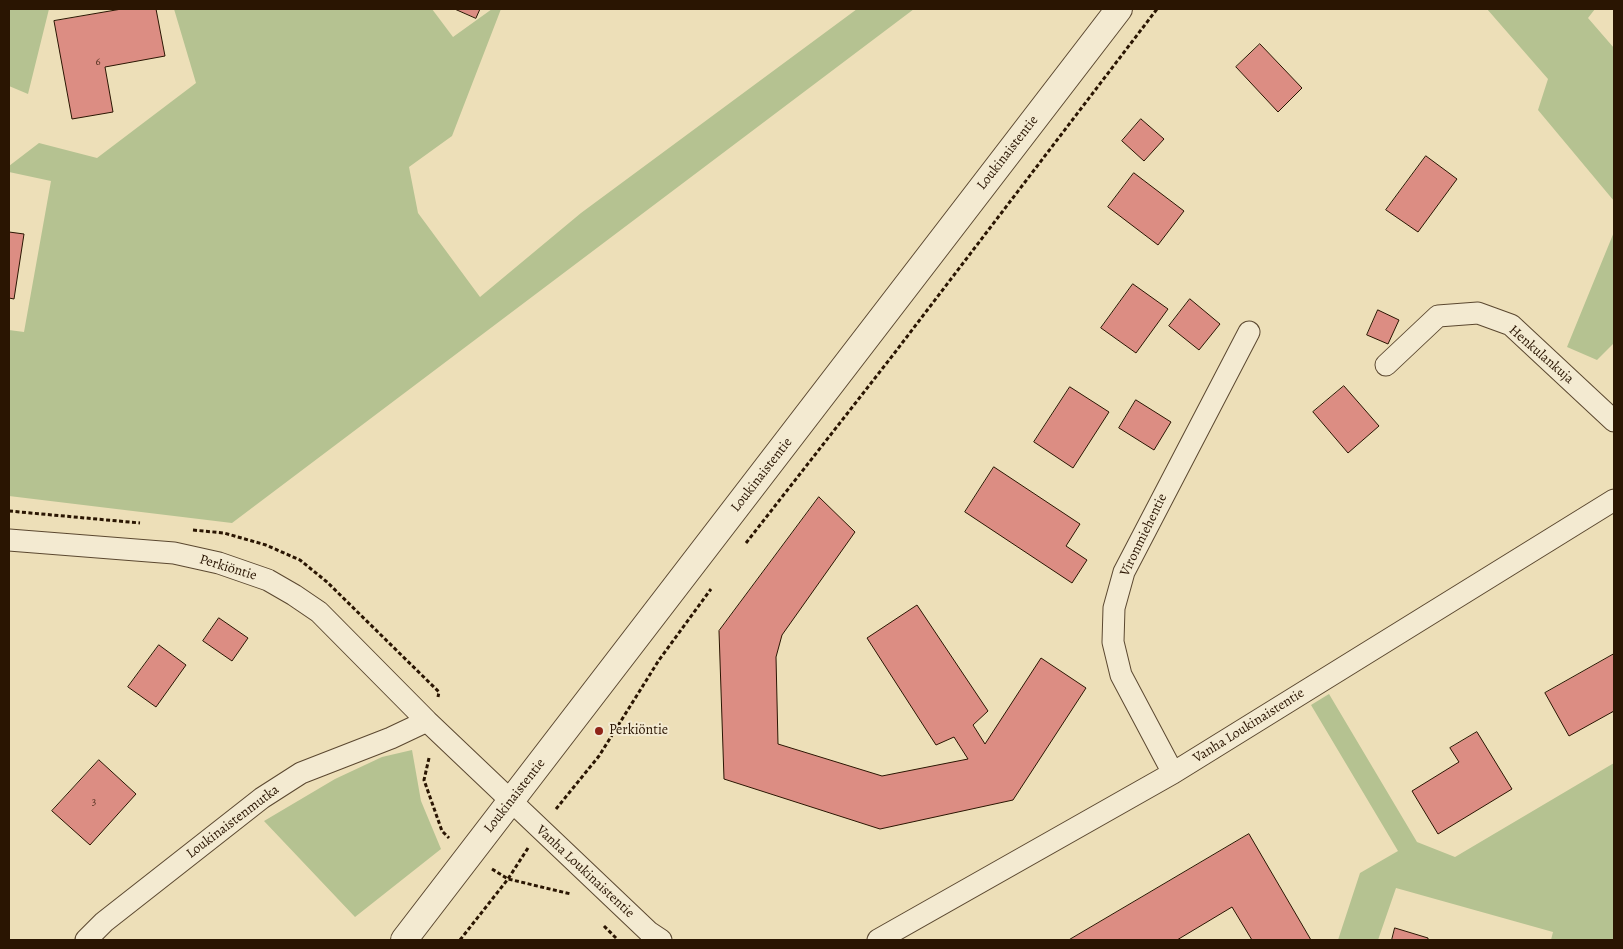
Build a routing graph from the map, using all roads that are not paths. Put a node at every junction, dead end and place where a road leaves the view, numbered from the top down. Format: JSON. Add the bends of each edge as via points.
{"nodes":[{"id":1,"x":1119,"y":9,"type":"edge"},
{"id":2,"x":1248,"y":332,"type":"dead end"},
{"id":3,"x":1386,"y":365,"type":"dead end"},
{"id":4,"x":1614,"y":421,"type":"edge"},
{"id":5,"x":1614,"y":500,"type":"edge"},
{"id":6,"x":9,"y":540,"type":"edge"},
{"id":7,"x":431,"y":725,"type":"junction"},
{"id":8,"x":1173,"y":773,"type":"junction"},
{"id":9,"x":511,"y":801,"type":"junction"},
{"id":10,"x":86,"y":940,"type":"edge"},
{"id":11,"x":404,"y":940,"type":"edge"},
{"id":12,"x":661,"y":940,"type":"edge"},
{"id":13,"x":878,"y":940,"type":"edge"}],
"edges":[{"from":1,"to":9,"type":"street","name":"Loukinaistentie"},
{"from":2,"to":8,"type":"street","name":"Vironmiehentie","via":[[1124,572],[1114,608],[1113,642],[1121,675]]},
{"from":3,"to":4,"type":"street","name":"Henkulankuja","via":[[1438,316],[1478,313],[1511,326]]},
{"from":5,"to":8,"type":"street","name":"Vanha Loukinaistentie"},
{"from":6,"to":7,"type":"street","name":"Perkiöntie","via":[[174,553],[219,563],[268,580],[319,612]]},
{"from":7,"to":9,"type":"street","name":"Perkiöntie"},
{"from":7,"to":10,"type":"street","name":"Loukinaistenmutka","via":[[301,773],[262,798],[104,922]]},
{"from":8,"to":13,"type":"street","name":"Vanha Loukinaistentie"},
{"from":9,"to":11,"type":"street","name":"Loukinaistentie"},
{"from":9,"to":12,"type":"street","name":"Vanha Loukinaistentie"}]}
